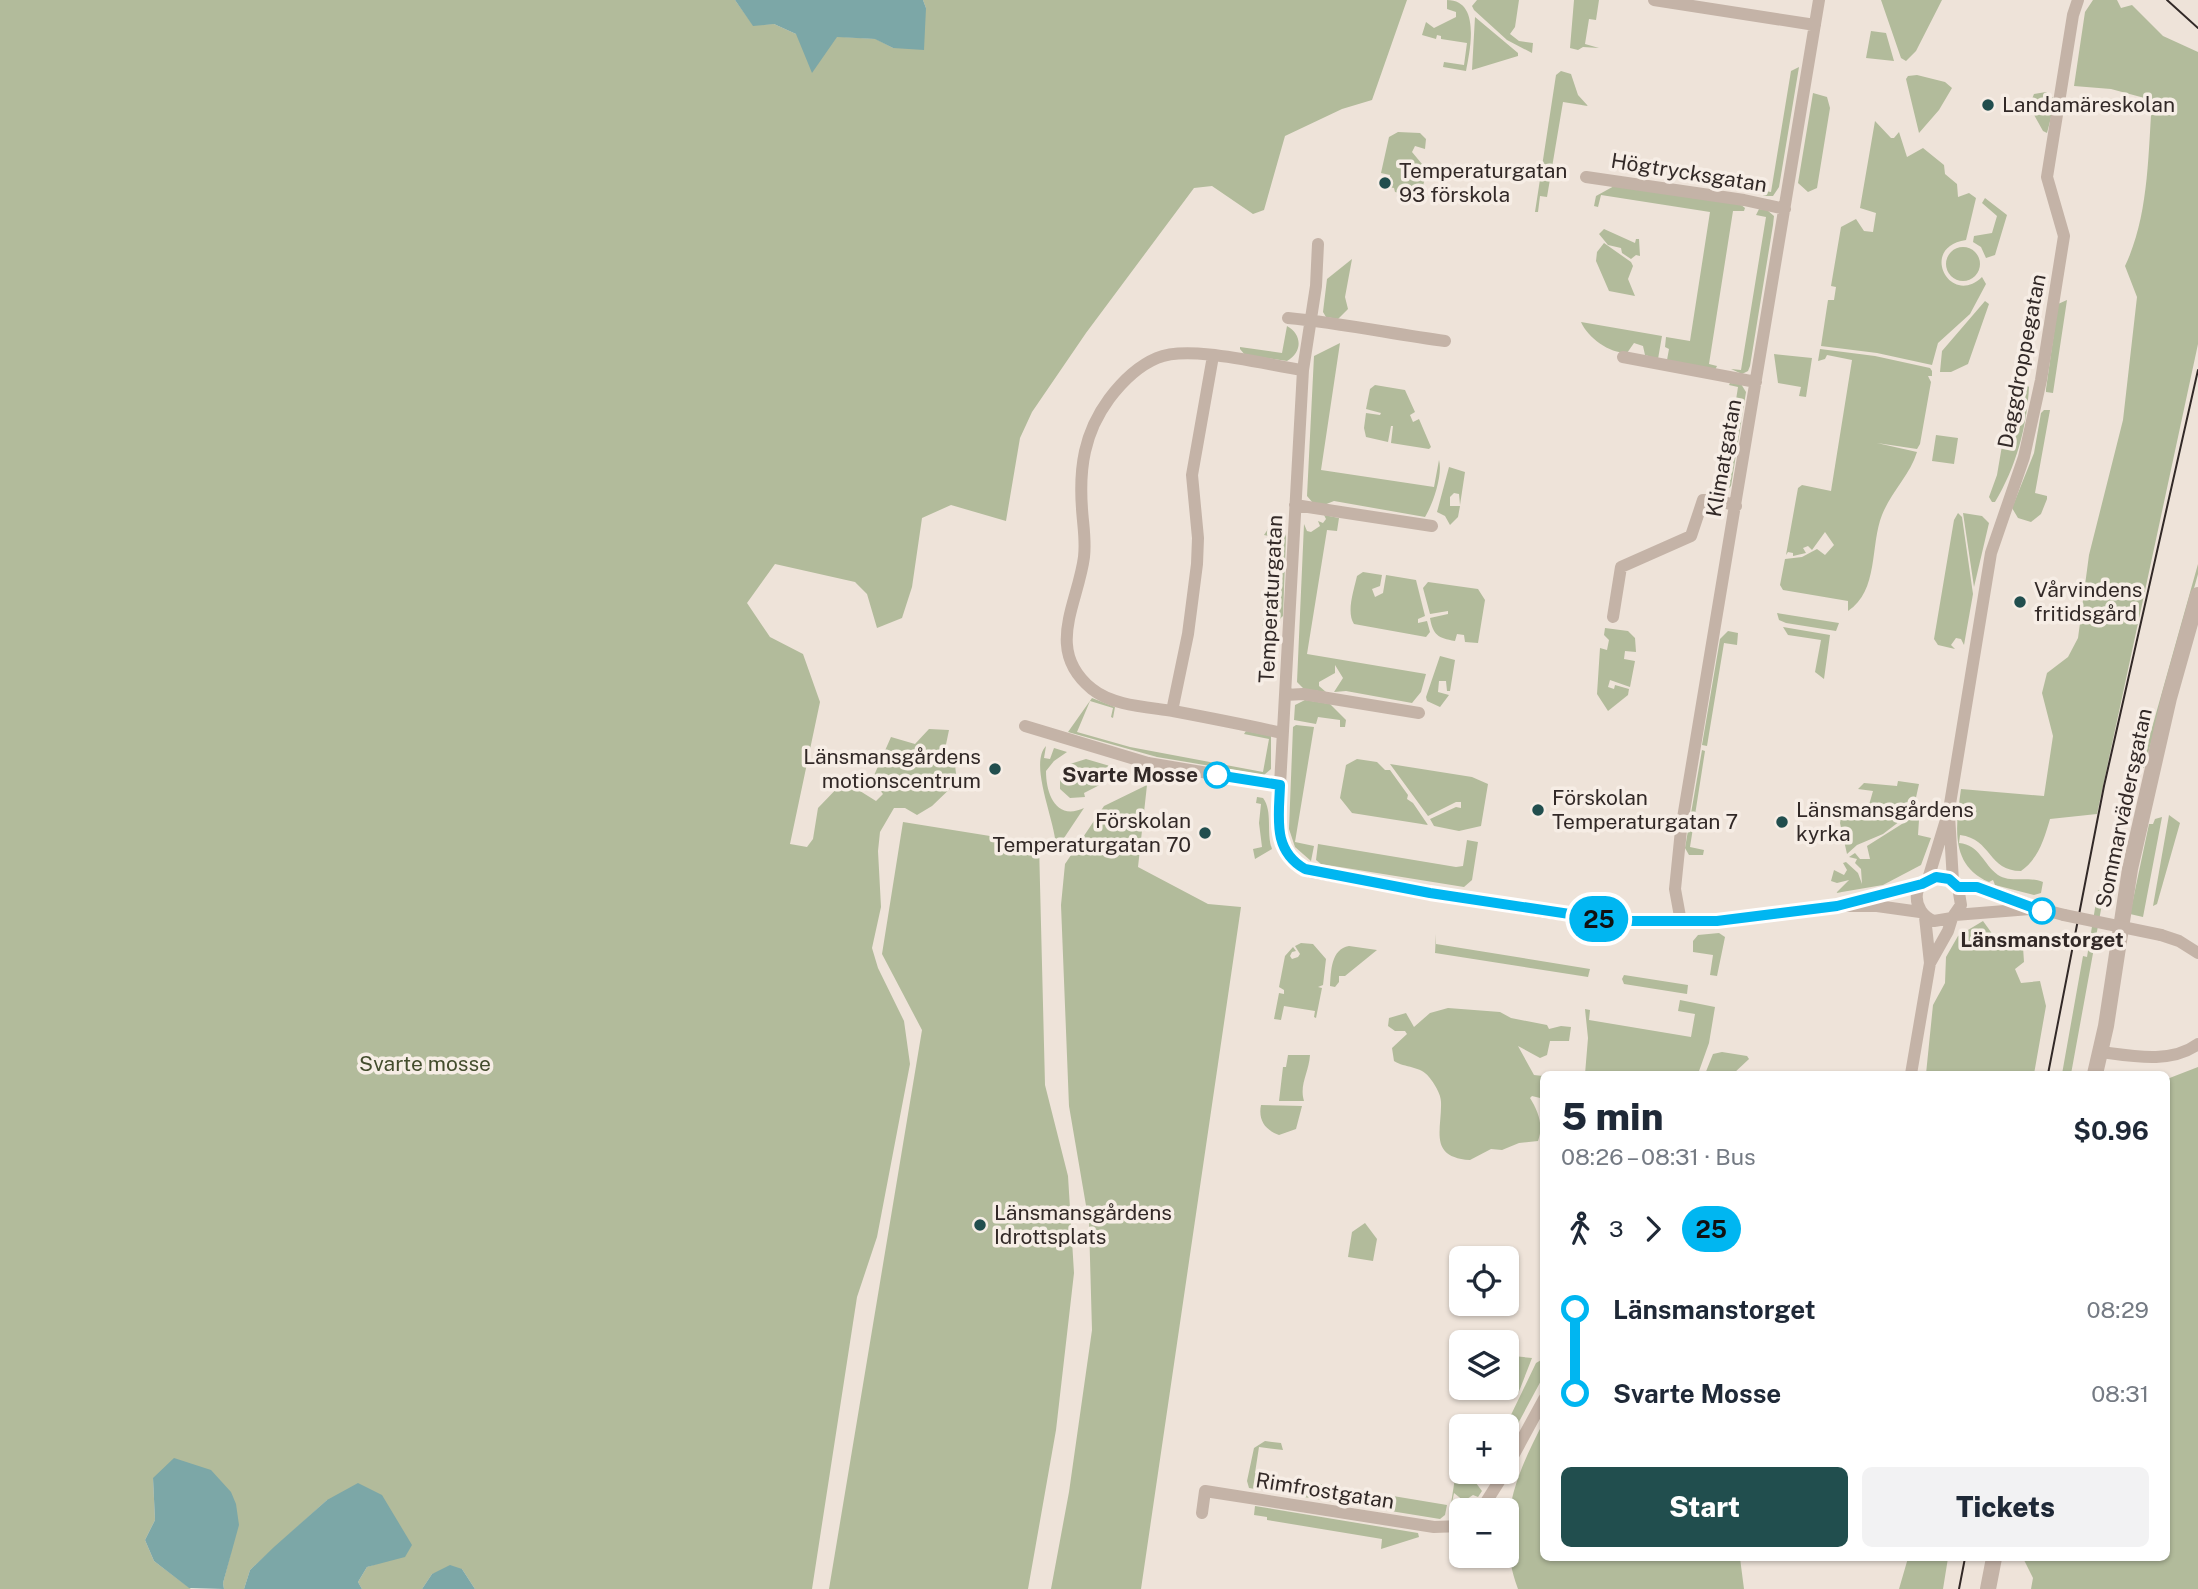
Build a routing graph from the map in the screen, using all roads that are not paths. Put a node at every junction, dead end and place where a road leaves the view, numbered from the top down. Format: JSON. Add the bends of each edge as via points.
{"nodes":[{"id":1,"x":1654,"y":0,"type":"edge"},
{"id":2,"x":1819,"y":0,"type":"edge"},
{"id":3,"x":2078,"y":0,"type":"edge"},
{"id":4,"x":1815,"y":25,"type":"junction"},
{"id":5,"x":1586,"y":177,"type":"dead end"},
{"id":6,"x":1785,"y":209,"type":"junction"},
{"id":7,"x":1318,"y":244,"type":"dead end"},
{"id":8,"x":1288,"y":318,"type":"dead end"},
{"id":9,"x":1310,"y":320,"type":"junction"},
{"id":10,"x":1445,"y":341,"type":"dead end"},
{"id":11,"x":1213,"y":356,"type":"junction"},
{"id":12,"x":1623,"y":357,"type":"dead end"},
{"id":13,"x":1303,"y":370,"type":"junction"},
{"id":14,"x":1756,"y":382,"type":"junction"},
{"id":15,"x":1295,"y":505,"type":"junction"},
{"id":16,"x":1736,"y":506,"type":"junction"},
{"id":17,"x":1432,"y":526,"type":"dead end"},
{"id":18,"x":2198,"y":595,"type":"edge"},
{"id":19,"x":1613,"y":617,"type":"dead end"},
{"id":20,"x":1285,"y":695,"type":"junction"},
{"id":21,"x":1172,"y":711,"type":"junction"},
{"id":22,"x":1419,"y":713,"type":"dead end"},
{"id":23,"x":1025,"y":726,"type":"dead end"},
{"id":24,"x":1282,"y":733,"type":"junction"},
{"id":25,"x":1280,"y":785,"type":"junction"},
{"id":26,"x":1948,"y":810,"type":"junction"},
{"id":27,"x":1925,"y":881,"type":"junction"},
{"id":28,"x":1955,"y":884,"type":"junction"},
{"id":29,"x":1837,"y":906,"type":"junction"},
{"id":30,"x":2037,"y":909,"type":"junction"},
{"id":31,"x":1922,"y":915,"type":"junction"},
{"id":32,"x":1954,"y":916,"type":"junction"},
{"id":33,"x":1681,"y":922,"type":"junction"},
{"id":34,"x":2198,"y":953,"type":"edge"},
{"id":35,"x":1930,"y":963,"type":"junction"},
{"id":36,"x":2198,"y":1044,"type":"edge"},
{"id":37,"x":2101,"y":1052,"type":"junction"},
{"id":38,"x":1912,"y":1071,"type":"edge"},
{"id":39,"x":2096,"y":1071,"type":"edge"},
{"id":40,"x":1540,"y":1406,"type":"edge"},
{"id":41,"x":1519,"y":1445,"type":"edge"},
{"id":42,"x":1202,"y":1513,"type":"dead end"},
{"id":43,"x":1449,"y":1526,"type":"edge"},
{"id":44,"x":1993,"y":1561,"type":"edge"},
{"id":45,"x":1988,"y":1589,"type":"edge"}],
"edges":[{"from":1,"to":4,"type":"street"},
{"from":2,"to":4,"type":"street","name":"Klimatgatan"},
{"from":3,"to":26,"type":"street","name":"Daggdroppegatan","via":[[2047,177],[2064,236],[2062,256],[2035,416],[1990,553]]},
{"from":4,"to":6,"type":"street","name":"Klimatgatan"},
{"from":5,"to":6,"type":"street","name":"Högtrycksgatan"},
{"from":6,"to":14,"type":"street","name":"Klimatgatan"},
{"from":7,"to":9,"type":"street","name":"Temperaturgatan"},
{"from":8,"to":9,"type":"street"},
{"from":9,"to":10,"type":"street"},
{"from":9,"to":13,"type":"street","name":"Temperaturgatan"},
{"from":11,"to":13,"type":"street"},
{"from":11,"to":21,"type":"street","via":[[1192,475],[1197,564]]},
{"from":11,"to":21,"type":"street","via":[[1167,355],[1132,374],[1094,422],[1082,461],[1084,554],[1067,621],[1070,655],[1080,676],[1100,695]]},
{"from":12,"to":14,"type":"street"},
{"from":13,"to":15,"type":"street","name":"Temperaturgatan"},
{"from":14,"to":16,"type":"street","name":"Klimatgatan"},
{"from":15,"to":17,"type":"street","name":"Temperaturgatan"},
{"from":15,"to":20,"type":"street","name":"Temperaturgatan"},
{"from":16,"to":19,"type":"street","via":[[1703,500],[1691,536],[1621,567]]},
{"from":16,"to":33,"type":"street","name":"Klimatgatan","via":[[1677,859],[1675,889]]},
{"from":18,"to":37,"type":"street","name":"Sommarvädersgatan","via":[[2130,869]]},
{"from":20,"to":22,"type":"street","name":"Temperaturgatan"},
{"from":20,"to":24,"type":"street","name":"Temperaturgatan"},
{"from":21,"to":24,"type":"street"},
{"from":23,"to":25,"type":"street","via":[[1148,763]]},
{"from":24,"to":25,"type":"street","name":"Temperaturgatan"},
{"from":25,"to":33,"type":"street","name":"Temperaturgatan","via":[[1281,844],[1294,862],[1311,872],[1577,916]]},
{"from":26,"to":27,"type":"street","name":"Daggdroppegatan"},
{"from":26,"to":28,"type":"street","name":"Daggdroppegatan"},
{"from":27,"to":28,"type":"street","name":"Temperaturgatan","via":[[1941,877]]},
{"from":27,"to":29,"type":"street","name":"Temperaturgatan"},
{"from":27,"to":31,"type":"street","via":[[1916,898]]},
{"from":28,"to":30,"type":"street","name":"Temperaturgatan","via":[[1977,887]]},
{"from":28,"to":32,"type":"street","via":[[1961,901]]},
{"from":29,"to":31,"type":"street","name":"Temperaturgatan","via":[[1877,906]]},
{"from":29,"to":33,"type":"street","name":"Temperaturgatan"},
{"from":30,"to":32,"type":"street","name":"Temperaturgatan"},
{"from":30,"to":34,"type":"street","name":"Temperaturgatan","bridge":true,"via":[[2161,936]]},
{"from":31,"to":32,"type":"street","name":"Temperaturgatan","via":[[1938,922]]},
{"from":31,"to":35,"type":"street"},
{"from":32,"to":35,"type":"street"},
{"from":35,"to":38,"type":"street"},
{"from":36,"to":37,"type":"street","via":[[2169,1056]]},
{"from":37,"to":39,"type":"street","name":"Sommarvädersgatan"},
{"from":40,"to":41,"type":"street"},
{"from":42,"to":43,"type":"street","name":"Rimfrostgatan","via":[[1205,1491]]},
{"from":44,"to":45,"type":"street"}]}
